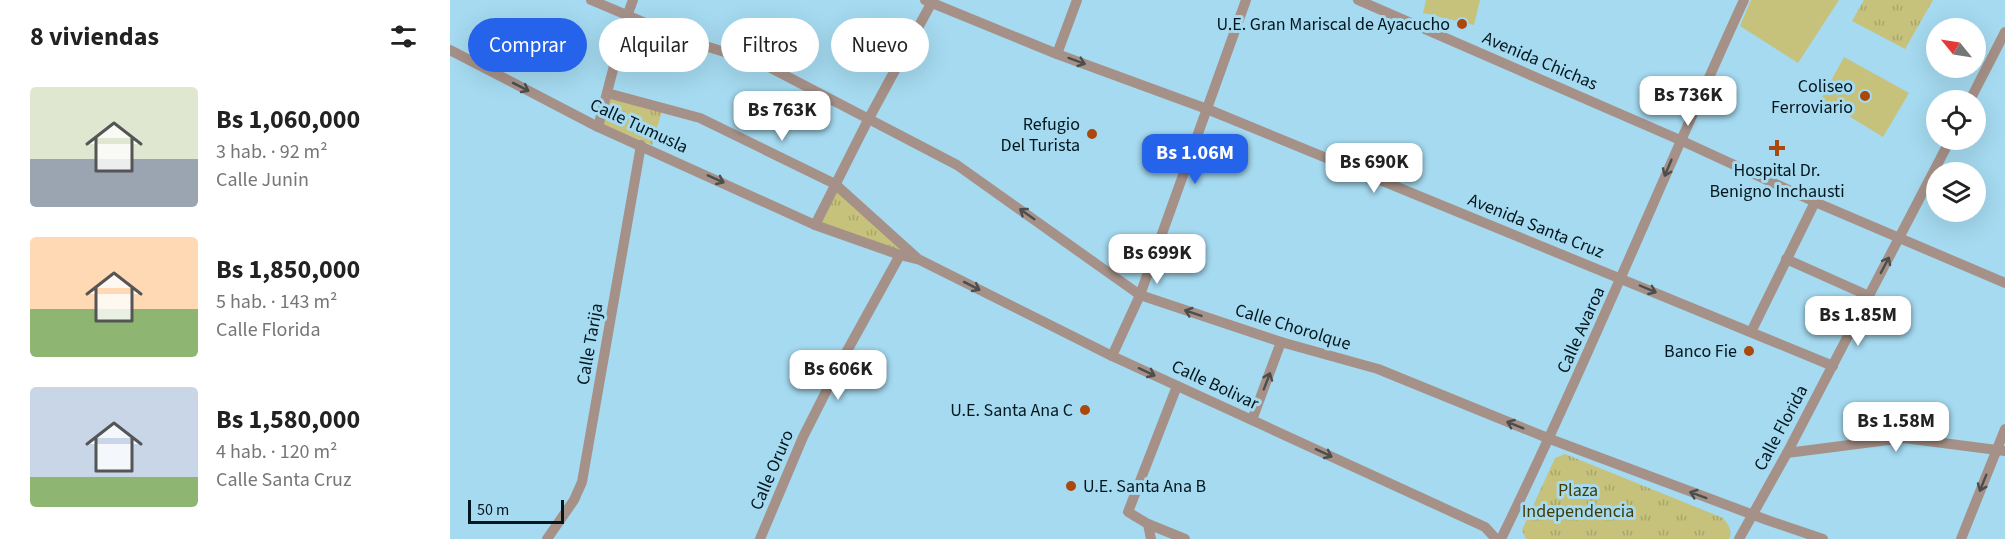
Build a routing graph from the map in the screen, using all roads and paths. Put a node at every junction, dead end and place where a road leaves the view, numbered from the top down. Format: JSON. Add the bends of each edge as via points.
{"nodes":[{"id":1,"x":591,"y":0,"type":"edge"},
{"id":2,"x":633,"y":0,"type":"edge"},
{"id":3,"x":1077,"y":0,"type":"edge"},
{"id":4,"x":1246,"y":0,"type":"edge"},
{"id":5,"x":1358,"y":0,"type":"edge"},
{"id":6,"x":1744,"y":0,"type":"edge"},
{"id":7,"x":930,"y":1,"type":"edge"},
{"id":8,"x":627,"y":16,"type":"junction"},
{"id":9,"x":2005,"y":32,"type":"edge"},
{"id":10,"x":450,"y":50,"type":"edge"},
{"id":11,"x":1057,"y":54,"type":"junction"},
{"id":12,"x":1975,"y":90,"type":"edge"},
{"id":13,"x":607,"y":93,"type":"junction"},
{"id":14,"x":1207,"y":109,"type":"junction"},
{"id":15,"x":868,"y":120,"type":"junction"},
{"id":16,"x":598,"y":127,"type":"junction"},
{"id":17,"x":1680,"y":140,"type":"junction"},
{"id":18,"x":641,"y":145,"type":"junction"},
{"id":19,"x":1945,"y":150,"type":"edge"},
{"id":20,"x":835,"y":184,"type":"junction"},
{"id":21,"x":1815,"y":202,"type":"junction"},
{"id":22,"x":815,"y":225,"type":"junction"},
{"id":23,"x":1899,"y":238,"type":"junction"},
{"id":24,"x":900,"y":255,"type":"junction"},
{"id":25,"x":1786,"y":259,"type":"junction"},
{"id":26,"x":920,"y":260,"type":"junction"},
{"id":27,"x":1622,"y":278,"type":"junction"},
{"id":28,"x":2005,"y":283,"type":"edge"},
{"id":29,"x":1140,"y":295,"type":"junction"},
{"id":30,"x":1869,"y":296,"type":"junction"},
{"id":31,"x":1751,"y":332,"type":"junction"},
{"id":32,"x":1281,"y":342,"type":"junction"},
{"id":33,"x":1112,"y":356,"type":"junction"},
{"id":34,"x":1833,"y":366,"type":"junction"},
{"id":35,"x":1177,"y":386,"type":"junction"},
{"id":36,"x":1252,"y":420,"type":"junction"},
{"id":37,"x":2005,"y":429,"type":"edge"},
{"id":38,"x":1550,"y":439,"type":"junction"},
{"id":39,"x":2001,"y":450,"type":"edge"},
{"id":40,"x":1787,"y":453,"type":"junction"},
{"id":41,"x":1752,"y":515,"type":"junction"},
{"id":42,"x":1148,"y":525,"type":"junction"},
{"id":43,"x":547,"y":539,"type":"edge"},
{"id":44,"x":760,"y":539,"type":"edge"},
{"id":45,"x":1151,"y":539,"type":"edge"},
{"id":46,"x":1185,"y":539,"type":"edge"},
{"id":47,"x":1496,"y":539,"type":"edge"},
{"id":48,"x":1501,"y":539,"type":"edge"},
{"id":49,"x":1739,"y":539,"type":"edge"},
{"id":50,"x":1823,"y":539,"type":"edge"},
{"id":51,"x":1961,"y":539,"type":"edge"}],
"edges":[{"from":1,"to":8,"type":"street","name":"Calle Chorolque"},
{"from":2,"to":8,"type":"street"},
{"from":3,"to":11,"type":"street"},
{"from":4,"to":14,"type":"street"},
{"from":5,"to":17,"type":"street","name":"Avenida Chichas"},
{"from":6,"to":17,"type":"street","name":"Calle Avaroa"},
{"from":7,"to":11,"type":"street","name":"Avenida Santa Cruz"},
{"from":7,"to":15,"type":"street"},
{"from":8,"to":13,"type":"street"},
{"from":8,"to":15,"type":"street","name":"Calle Chorolque","via":[[763,64]]},
{"from":9,"to":12,"type":"street"},
{"from":10,"to":16,"type":"street","name":"Calle Tumusla","one_way":true},
{"from":11,"to":14,"type":"street","name":"Avenida Santa Cruz","one_way":true},
{"from":13,"to":16,"type":"street"},
{"from":13,"to":20,"type":"street","via":[[700,118]]},
{"from":14,"to":27,"type":"street","name":"Avenida Santa Cruz"},
{"from":14,"to":29,"type":"street"},
{"from":15,"to":20,"type":"street"},
{"from":29,"to":15,"type":"street","name":"Calle Chorolque","one_way":true,"via":[[957,165]]},
{"from":16,"to":18,"type":"street","name":"Calle Tumusla"},
{"from":17,"to":21,"type":"street","name":"Avenida Chichas"},
{"from":17,"to":27,"type":"street","name":"Calle Avaroa","one_way":true},
{"from":18,"to":22,"type":"street","name":"Calle Tumusla","one_way":true},
{"from":18,"to":43,"type":"street","name":"Calle Tarija","via":[[582,482]]},
{"from":19,"to":23,"type":"street","name":"Calle Florida"},
{"from":20,"to":22,"type":"street"},
{"from":20,"to":26,"type":"street"},
{"from":21,"to":23,"type":"street","name":"Avenida Chichas"},
{"from":21,"to":25,"type":"street"},
{"from":22,"to":24,"type":"street","name":"Calle Tumusla"},
{"from":23,"to":28,"type":"street","name":"Avenida Chichas"},
{"from":30,"to":23,"type":"street","name":"Calle Florida","one_way":true},
{"from":24,"to":26,"type":"street","name":"Calle Tumusla"},
{"from":24,"to":44,"type":"street","name":"Calle Oruro","via":[[803,437]]},
{"from":25,"to":30,"type":"street"},
{"from":25,"to":31,"type":"street"},
{"from":26,"to":33,"type":"street","name":"Calle Bolivar","one_way":true},
{"from":27,"to":31,"type":"street","name":"Avenida Santa Cruz","one_way":true},
{"from":27,"to":38,"type":"street","name":"Calle Avaroa"},
{"from":32,"to":29,"type":"street","name":"Calle Chorolque","one_way":true},
{"from":29,"to":33,"type":"street"},
{"from":30,"to":34,"type":"street","name":"Calle Florida"},
{"from":31,"to":34,"type":"street","name":"Avenida Santa Cruz"},
{"from":36,"to":32,"type":"street","one_way":true},
{"from":38,"to":32,"type":"street","name":"Calle Chorolque","one_way":true,"via":[[1378,369]]},
{"from":33,"to":35,"type":"street","name":"Calle Bolivar","one_way":true},
{"from":34,"to":40,"type":"street","name":"Calle Florida"},
{"from":35,"to":36,"type":"street","name":"Calle Bolivar"},
{"from":35,"to":42,"type":"street","via":[[1128,512]]},
{"from":36,"to":47,"type":"street","name":"Calle Bolivar","one_way":true,"via":[[1485,527]]},
{"from":37,"to":39,"type":"street"},
{"from":41,"to":38,"type":"street","name":"Calle Chorolque","one_way":true},
{"from":38,"to":48,"type":"street","name":"Calle Avaroa"},
{"from":39,"to":40,"type":"street","via":[[1904,438]]},
{"from":39,"to":51,"type":"street","one_way":true},
{"from":40,"to":41,"type":"street","name":"Calle Florida"},
{"from":41,"to":49,"type":"street","name":"Calle Florida"},
{"from":41,"to":50,"type":"street","name":"Calle Chorolque"},
{"from":42,"to":45,"type":"street"},
{"from":42,"to":46,"type":"street"}]}
